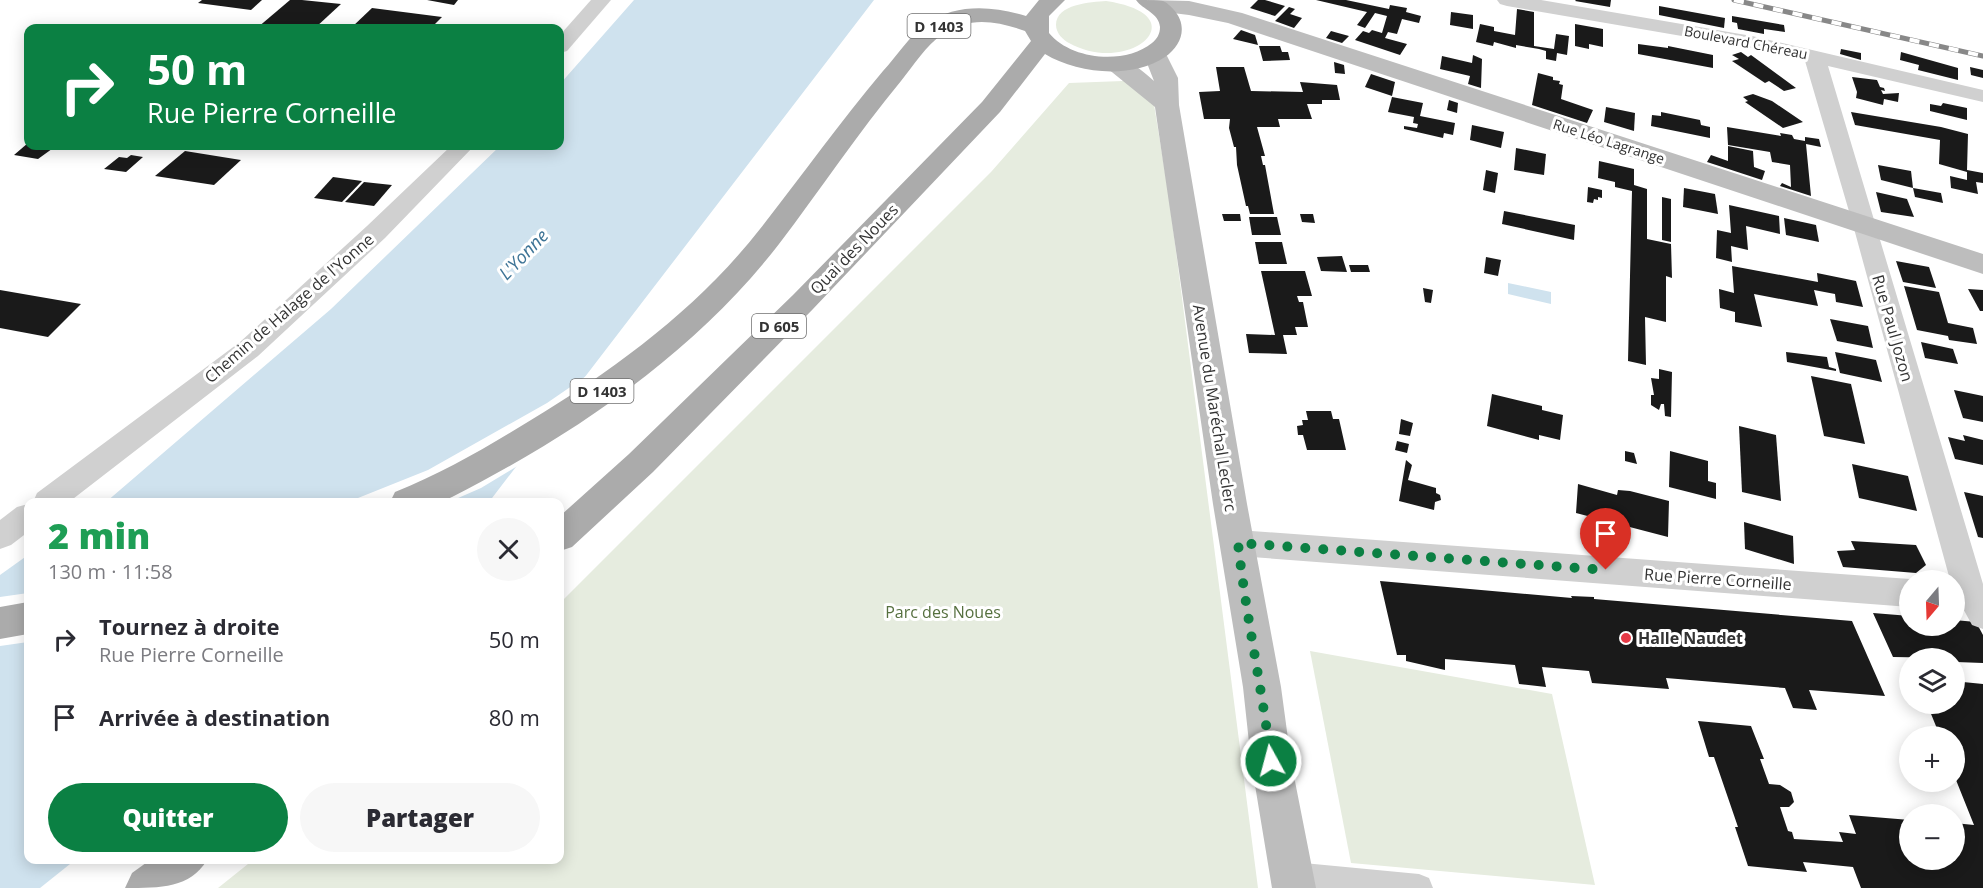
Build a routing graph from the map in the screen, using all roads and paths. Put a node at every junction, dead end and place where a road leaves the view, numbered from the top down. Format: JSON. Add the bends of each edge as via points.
{"nodes":[{"id":1,"x":601,"y":0,"type":"edge"},
{"id":2,"x":968,"y":0,"type":"edge"},
{"id":3,"x":1050,"y":0,"type":"edge"},
{"id":4,"x":1507,"y":0,"type":"edge"},
{"id":5,"x":1152,"y":2,"type":"edge"},
{"id":6,"x":1234,"y":18,"type":"junction"},
{"id":7,"x":1173,"y":30,"type":"junction"},
{"id":8,"x":1039,"y":34,"type":"junction"},
{"id":9,"x":564,"y":42,"type":"edge"},
{"id":10,"x":1155,"y":53,"type":"junction"},
{"id":11,"x":1814,"y":55,"type":"junction"},
{"id":12,"x":1083,"y":61,"type":"junction"},
{"id":13,"x":1114,"y":64,"type":"junction"},
{"id":14,"x":1983,"y":96,"type":"edge"},
{"id":15,"x":871,"y":100,"type":"junction"},
{"id":16,"x":1167,"y":105,"type":"junction"},
{"id":17,"x":990,"y":106,"type":"junction"},
{"id":18,"x":459,"y":150,"type":"edge"},
{"id":19,"x":1865,"y":225,"type":"junction"},
{"id":20,"x":1983,"y":264,"type":"edge"},
{"id":21,"x":53,"y":498,"type":"edge"},
{"id":22,"x":415,"y":498,"type":"edge"},
{"id":23,"x":24,"y":519,"type":"edge"},
{"id":24,"x":564,"y":533,"type":"edge"},
{"id":25,"x":0,"y":536,"type":"edge"},
{"id":26,"x":1238,"y":543,"type":"junction"},
{"id":27,"x":1899,"y":592,"type":"edge"},
{"id":28,"x":1974,"y":603,"type":"edge"},
{"id":29,"x":24,"y":619,"type":"edge"},
{"id":30,"x":0,"y":623,"type":"edge"},
{"id":31,"x":180,"y":864,"type":"edge"},
{"id":32,"x":1293,"y":882,"type":"edge"},
{"id":33,"x":147,"y":888,"type":"edge"},
{"id":34,"x":1419,"y":888,"type":"edge"}],
"edges":[{"from":1,"to":9,"type":"street"},
{"from":2,"to":15,"type":"main road","number":"D 1403","via":[[933,10],[910,25]]},
{"from":3,"to":8,"type":"main road","via":[[1036,17]]},
{"from":4,"to":11,"type":"street","name":"Boulevard Chéreau"},
{"from":5,"to":6,"type":"main road","name":"Rue Léo Lagrange"},
{"from":5,"to":7,"type":"main road","via":[[1165,12]]},
{"from":6,"to":7,"type":"main road","name":"Rue Léo Lagrange"},
{"from":6,"to":19,"type":"main road","name":"Rue Léo Lagrange"},
{"from":7,"to":10,"type":"main road"},
{"from":8,"to":12,"type":"main road","via":[[1066,56]]},
{"from":8,"to":15,"type":"main road","number":"D 1403","via":[[1010,18],[980,13],[954,18],[934,29]]},
{"from":8,"to":17,"type":"main road","number":"D 605"},
{"from":10,"to":13,"type":"main road"},
{"from":10,"to":16,"type":"main road","name":"Avenue du Maréchal Leclerc","via":[[1166,72]]},
{"from":11,"to":14,"type":"street","name":"Boulevard Chéreau"},
{"from":11,"to":19,"type":"street","name":"Rue Paul Jozon"},
{"from":12,"to":13,"type":"main road"},
{"from":12,"to":17,"type":"main road","number":"D 605","via":[[1047,73]]},
{"from":13,"to":16,"type":"main road"},
{"from":15,"to":22,"type":"main road","number":"D 1403","via":[[767,240],[708,306],[635,368],[497,458]]},
{"from":16,"to":26,"type":"main road","name":"Avenue du Maréchal Leclerc"},
{"from":17,"to":24,"type":"main road","name":"Quai des Noues","number":"D 605","via":[[779,326]]},
{"from":18,"to":21,"type":"street","name":"Chemin de Halage de l'Yonne","via":[[249,348]]},
{"from":19,"to":20,"type":"main road","name":"Rue Léo Lagrange"},
{"from":19,"to":28,"type":"street","name":"Rue Paul Jozon"},
{"from":23,"to":25,"type":"street"},
{"from":26,"to":27,"type":"street","name":"Rue Pierre Corneille"},
{"from":26,"to":32,"type":"main road","name":"Avenue du Maréchal Leclerc"},
{"from":29,"to":30,"type":"main road"},
{"from":31,"to":33,"type":"main road"},
{"from":32,"to":34,"type":"street"}]}
